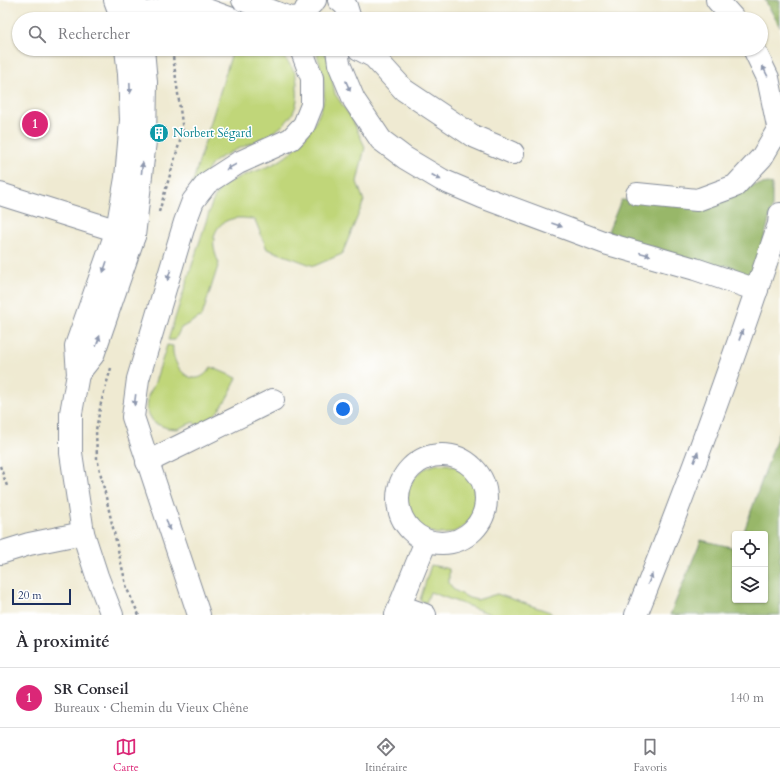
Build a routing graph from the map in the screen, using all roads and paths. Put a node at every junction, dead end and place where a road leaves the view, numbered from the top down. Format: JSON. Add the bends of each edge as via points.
{"nodes":[{"id":1,"x":115,"y":0,"type":"edge"},
{"id":2,"x":212,"y":0,"type":"edge"},
{"id":3,"x":243,"y":0,"type":"edge"},
{"id":4,"x":717,"y":0,"type":"edge"},
{"id":5,"x":191,"y":1,"type":"edge"},
{"id":6,"x":130,"y":12,"type":"edge"},
{"id":7,"x":141,"y":12,"type":"edge"},
{"id":8,"x":216,"y":12,"type":"edge"},
{"id":9,"x":246,"y":12,"type":"edge"},
{"id":10,"x":274,"y":12,"type":"edge"},
{"id":11,"x":728,"y":12,"type":"edge"},
{"id":12,"x":127,"y":56,"type":"edge"},
{"id":13,"x":144,"y":56,"type":"edge"},
{"id":14,"x":300,"y":56,"type":"edge"},
{"id":15,"x":338,"y":56,"type":"edge"},
{"id":16,"x":372,"y":56,"type":"edge"},
{"id":17,"x":757,"y":56,"type":"edge"},
{"id":18,"x":779,"y":132,"type":"edge"},
{"id":19,"x":513,"y":153,"type":"dead end"},
{"id":20,"x":0,"y":194,"type":"edge"},
{"id":21,"x":637,"y":194,"type":"dead end"},
{"id":22,"x":780,"y":214,"type":"edge"},
{"id":23,"x":126,"y":233,"type":"junction"},
{"id":24,"x":757,"y":290,"type":"junction"},
{"id":25,"x":273,"y":400,"type":"dead end"},
{"id":26,"x":147,"y":462,"type":"junction"},
{"id":27,"x":0,"y":466,"type":"edge"},
{"id":28,"x":7,"y":486,"type":"dead end"},
{"id":29,"x":83,"y":533,"type":"junction"},
{"id":30,"x":426,"y":540,"type":"dead end"},
{"id":31,"x":0,"y":553,"type":"edge"},
{"id":32,"x":398,"y":611,"type":"edge"},
{"id":33,"x":112,"y":615,"type":"edge"},
{"id":34,"x":199,"y":615,"type":"edge"},
{"id":35,"x":425,"y":615,"type":"edge"},
{"id":36,"x":636,"y":615,"type":"edge"}],
"edges":[{"from":1,"to":6,"type":"main road"},
{"from":2,"to":9,"type":"main road"},
{"from":3,"to":10,"type":"main road"},
{"from":4,"to":11,"type":"main road"},
{"from":5,"to":7,"type":"main road"},
{"from":5,"to":8,"type":"main road"},
{"from":12,"to":23,"type":"main road","one_way":true,"via":[[131,120],[126,178]]},
{"from":23,"to":13,"type":"main road","one_way":true,"via":[[145,141]]},
{"from":14,"to":26,"type":"main road","one_way":true,"via":[[312,78],[312,105],[304,125],[291,139],[258,152],[207,183],[193,201],[185,222],[138,379],[133,417]]},
{"from":15,"to":24,"type":"main road","one_way":true,"via":[[354,100],[381,140],[442,180],[608,244]]},
{"from":16,"to":19,"type":"main road","via":[[404,90],[473,136]]},
{"from":18,"to":17,"type":"main road","one_way":true,"via":[[768,78]]},
{"from":18,"to":21,"type":"main road","via":[[762,157],[735,186],[697,200]]},
{"from":20,"to":23,"type":"main road"},
{"from":22,"to":24,"type":"main road","via":[[780,224]]},
{"from":23,"to":29,"type":"main road","via":[[76,346],[78,374],[71,413],[71,453]]},
{"from":36,"to":24,"type":"main road","one_way":true},
{"from":25,"to":26,"type":"main road"},
{"from":26,"to":34,"type":"main road","one_way":true},
{"from":27,"to":28,"type":"path"},
{"from":29,"to":31,"type":"main road"},
{"from":29,"to":33,"type":"main road"},
{"from":30,"to":32,"type":"main road"},
{"from":32,"to":35,"type":"main road"}]}
